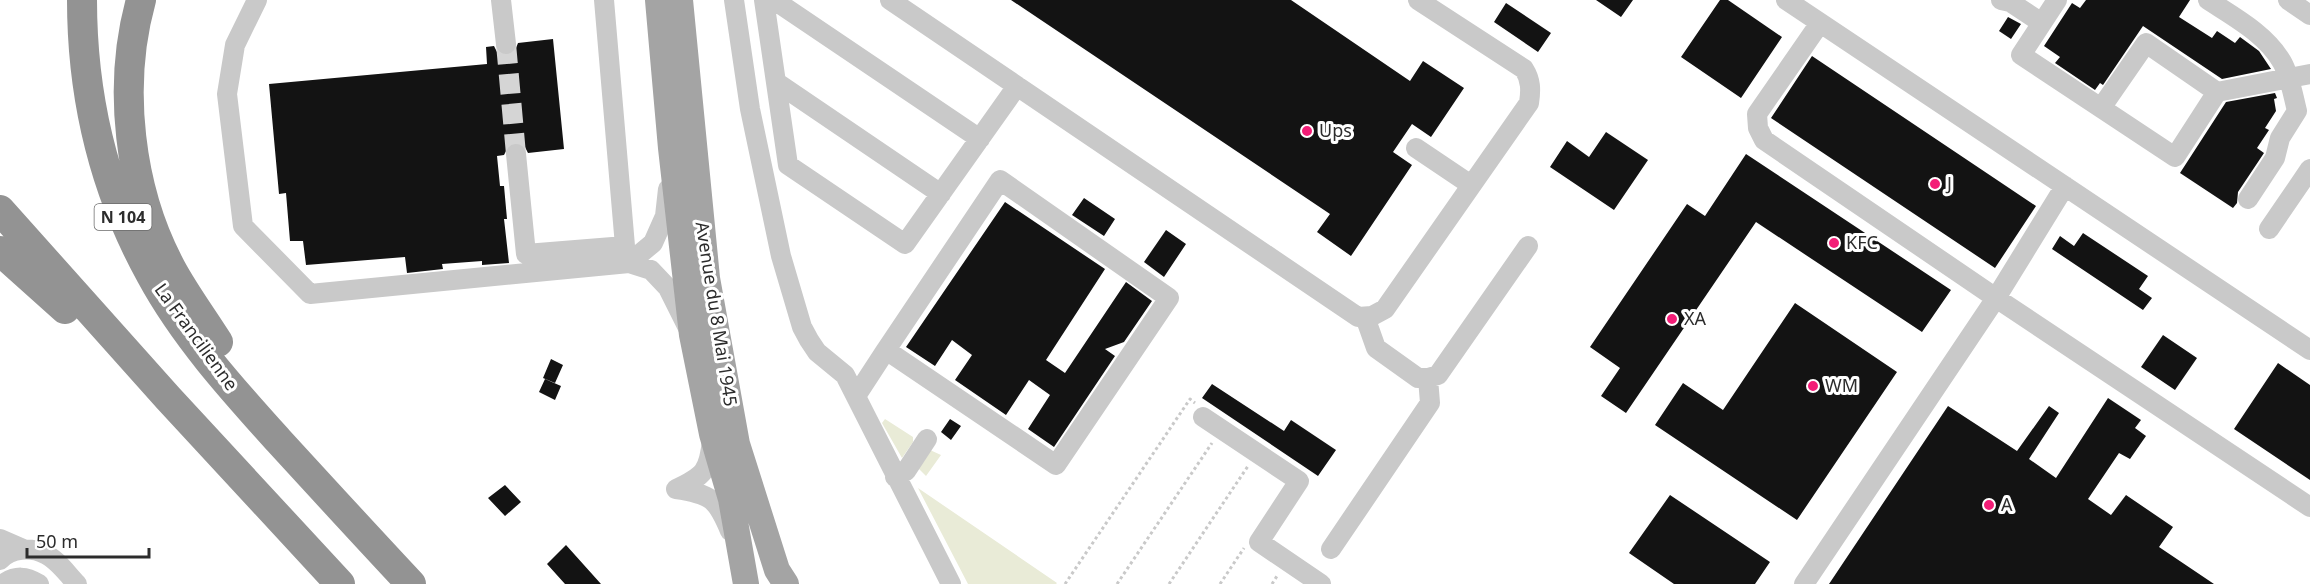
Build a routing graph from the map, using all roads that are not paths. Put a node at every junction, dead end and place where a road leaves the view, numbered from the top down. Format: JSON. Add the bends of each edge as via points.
{"nodes":[{"id":1,"x":82,"y":0,"type":"edge"},
{"id":2,"x":141,"y":0,"type":"edge"},
{"id":3,"x":257,"y":0,"type":"edge"},
{"id":4,"x":501,"y":0,"type":"edge"},
{"id":5,"x":604,"y":0,"type":"edge"},
{"id":6,"x":658,"y":0,"type":"edge"},
{"id":7,"x":680,"y":0,"type":"edge"},
{"id":8,"x":734,"y":0,"type":"edge"},
{"id":9,"x":764,"y":0,"type":"edge"},
{"id":10,"x":774,"y":0,"type":"edge"},
{"id":11,"x":890,"y":0,"type":"edge"},
{"id":12,"x":1418,"y":0,"type":"edge"},
{"id":13,"x":1786,"y":0,"type":"edge"},
{"id":14,"x":2001,"y":0,"type":"edge"},
{"id":15,"x":2057,"y":0,"type":"edge"},
{"id":16,"x":2208,"y":0,"type":"edge"},
{"id":17,"x":2288,"y":0,"type":"edge"},
{"id":18,"x":2310,"y":15,"type":"edge"},
{"id":19,"x":1820,"y":23,"type":"junction"},
{"id":20,"x":2042,"y":23,"type":"junction"},
{"id":21,"x":506,"y":44,"type":"tunnel mouth"},
{"id":22,"x":2310,"y":74,"type":"edge"},
{"id":23,"x":2288,"y":79,"type":"junction"},
{"id":24,"x":776,"y":82,"type":"junction"},
{"id":25,"x":1017,"y":86,"type":"junction"},
{"id":26,"x":2217,"y":92,"type":"junction"},
{"id":27,"x":2101,"y":108,"type":"junction"},
{"id":28,"x":980,"y":139,"type":"junction"},
{"id":29,"x":671,"y":147,"type":"junction"},
{"id":30,"x":1416,"y":148,"type":"dead end"},
{"id":31,"x":516,"y":154,"type":"tunnel mouth"},
{"id":32,"x":2310,"y":169,"type":"edge"},
{"id":33,"x":1471,"y":185,"type":"junction"},
{"id":34,"x":2065,"y":186,"type":"junction"},
{"id":35,"x":941,"y":194,"type":"junction"},
{"id":36,"x":2248,"y":199,"type":"dead end"},
{"id":37,"x":0,"y":210,"type":"edge"},
{"id":38,"x":2270,"y":229,"type":"dead end"},
{"id":39,"x":1528,"y":246,"type":"dead end"},
{"id":40,"x":0,"y":251,"type":"edge"},
{"id":41,"x":629,"y":263,"type":"junction"},
{"id":42,"x":1996,"y":298,"type":"junction"},
{"id":43,"x":1365,"y":317,"type":"junction"},
{"id":44,"x":692,"y":334,"type":"junction"},
{"id":45,"x":886,"y":350,"type":"junction"},
{"id":46,"x":2310,"y":350,"type":"edge"},
{"id":47,"x":1428,"y":378,"type":"junction"},
{"id":48,"x":856,"y":396,"type":"junction"},
{"id":49,"x":168,"y":398,"type":"junction"},
{"id":50,"x":244,"y":403,"type":"junction"},
{"id":51,"x":1202,"y":412,"type":"road end"},
{"id":52,"x":712,"y":434,"type":"junction"},
{"id":53,"x":927,"y":439,"type":"dead end"},
{"id":54,"x":895,"y":477,"type":"junction"},
{"id":55,"x":2310,"y":507,"type":"edge"},
{"id":56,"x":0,"y":539,"type":"edge"},
{"id":57,"x":23,"y":549,"type":"junction"},
{"id":58,"x":1331,"y":549,"type":"dead end"},
{"id":59,"x":0,"y":560,"type":"edge"},
{"id":60,"x":939,"y":563,"type":"junction"},
{"id":61,"x":58,"y":565,"type":"junction"},
{"id":62,"x":745,"y":574,"type":"edge"},
{"id":63,"x":3,"y":582,"type":"edge"},
{"id":64,"x":38,"y":583,"type":"edge"},
{"id":65,"x":77,"y":584,"type":"edge"},
{"id":66,"x":340,"y":584,"type":"edge"},
{"id":67,"x":411,"y":584,"type":"edge"},
{"id":68,"x":786,"y":584,"type":"edge"},
{"id":69,"x":935,"y":584,"type":"edge"},
{"id":70,"x":951,"y":584,"type":"edge"},
{"id":71,"x":1321,"y":584,"type":"edge"},
{"id":72,"x":1804,"y":584,"type":"edge"}],
"edges":[{"from":1,"to":50,"type":"highway","name":"La Francilienne","number":"N 104","via":[[90,103],[125,224],[168,305]]},
{"from":2,"to":50,"type":"highway","via":[[129,84],[142,193],[171,268],[226,355]]},
{"from":3,"to":41,"type":"street","via":[[236,45],[227,94],[243,226],[310,294]]},
{"from":4,"to":21,"type":"street"},
{"from":5,"to":31,"type":"street","via":[[625,246],[526,254]]},
{"from":6,"to":29,"type":"main road","name":"Avenue du 8 Mai 1945"},
{"from":7,"to":68,"type":"main road","name":"Avenue du 8 Mai 1945","via":[[707,279],[722,369],[737,444],[777,570]]},
{"from":8,"to":48,"type":"street","via":[[763,175],[802,327],[817,352],[845,375]]},
{"from":9,"to":24,"type":"street"},
{"from":10,"to":28,"type":"street"},
{"from":11,"to":25,"type":"street"},
{"from":12,"to":33,"type":"street","via":[[1524,69],[1528,76],[1529,103]]},
{"from":13,"to":19,"type":"street"},
{"from":14,"to":20,"type":"street"},
{"from":15,"to":20,"type":"street"},
{"from":16,"to":23,"type":"street","via":[[2272,47]]},
{"from":17,"to":18,"type":"street"},
{"from":19,"to":34,"type":"street"},
{"from":19,"to":42,"type":"street","via":[[1757,114],[1764,140]]},
{"from":20,"to":27,"type":"street","via":[[2021,54]]},
{"from":22,"to":23,"type":"street"},
{"from":23,"to":26,"type":"street"},
{"from":23,"to":36,"type":"street","via":[[2297,111],[2280,138],[2275,158]]},
{"from":24,"to":35,"type":"street"},
{"from":24,"to":35,"type":"street","via":[[788,165],[905,244]]},
{"from":25,"to":28,"type":"street"},
{"from":25,"to":43,"type":"street","via":[[1358,317]]},
{"from":26,"to":27,"type":"street","via":[[2146,43]]},
{"from":26,"to":27,"type":"street","via":[[2175,157]]},
{"from":28,"to":35,"type":"street"},
{"from":29,"to":41,"type":"street","via":[[665,216],[653,243]]},
{"from":29,"to":44,"type":"main road","name":"Avenue du 8 Mai 1945"},
{"from":30,"to":33,"type":"street"},
{"from":32,"to":38,"type":"street"},
{"from":33,"to":43,"type":"street","via":[[1385,309]]},
{"from":34,"to":42,"type":"street"},
{"from":34,"to":46,"type":"street"},
{"from":37,"to":49,"type":"highway"},
{"from":39,"to":47,"type":"street","via":[[1438,375]]},
{"from":40,"to":49,"type":"highway","via":[[146,391]]},
{"from":41,"to":44,"type":"street","via":[[651,270],[668,288]]},
{"from":42,"to":55,"type":"street"},
{"from":42,"to":72,"type":"street"},
{"from":43,"to":47,"type":"street","via":[[1376,348],[1418,378]]},
{"from":44,"to":52,"type":"main road","name":"Avenue du 8 Mai 1945"},
{"from":45,"to":45,"type":"street","via":[[1056,465],[1169,298],[1000,180]]},
{"from":45,"to":48,"type":"street"},
{"from":47,"to":58,"type":"street","via":[[1430,403]]},
{"from":48,"to":54,"type":"street"},
{"from":49,"to":66,"type":"highway"},
{"from":50,"to":67,"type":"highway","name":"La Francilienne","number":"N 104"},
{"from":51,"to":71,"type":"street","via":[[1299,482],[1259,542]]},
{"from":52,"to":62,"type":"main road","name":"Avenue du 8 Mai 1945","via":[[731,499]]},
{"from":52,"to":62,"type":"street","via":[[710,461],[698,478],[676,489],[701,492],[721,509]]},
{"from":53,"to":54,"type":"street","via":[[906,471]]},
{"from":54,"to":60,"type":"street"},
{"from":56,"to":57,"type":"street"},
{"from":57,"to":59,"type":"street"},
{"from":57,"to":61,"type":"street","via":[[46,554]]},
{"from":60,"to":69,"type":"street"},
{"from":60,"to":70,"type":"street"},
{"from":61,"to":64,"type":"street"},
{"from":61,"to":65,"type":"street"},
{"from":63,"to":64,"type":"street","via":[[24,577]]}]}
